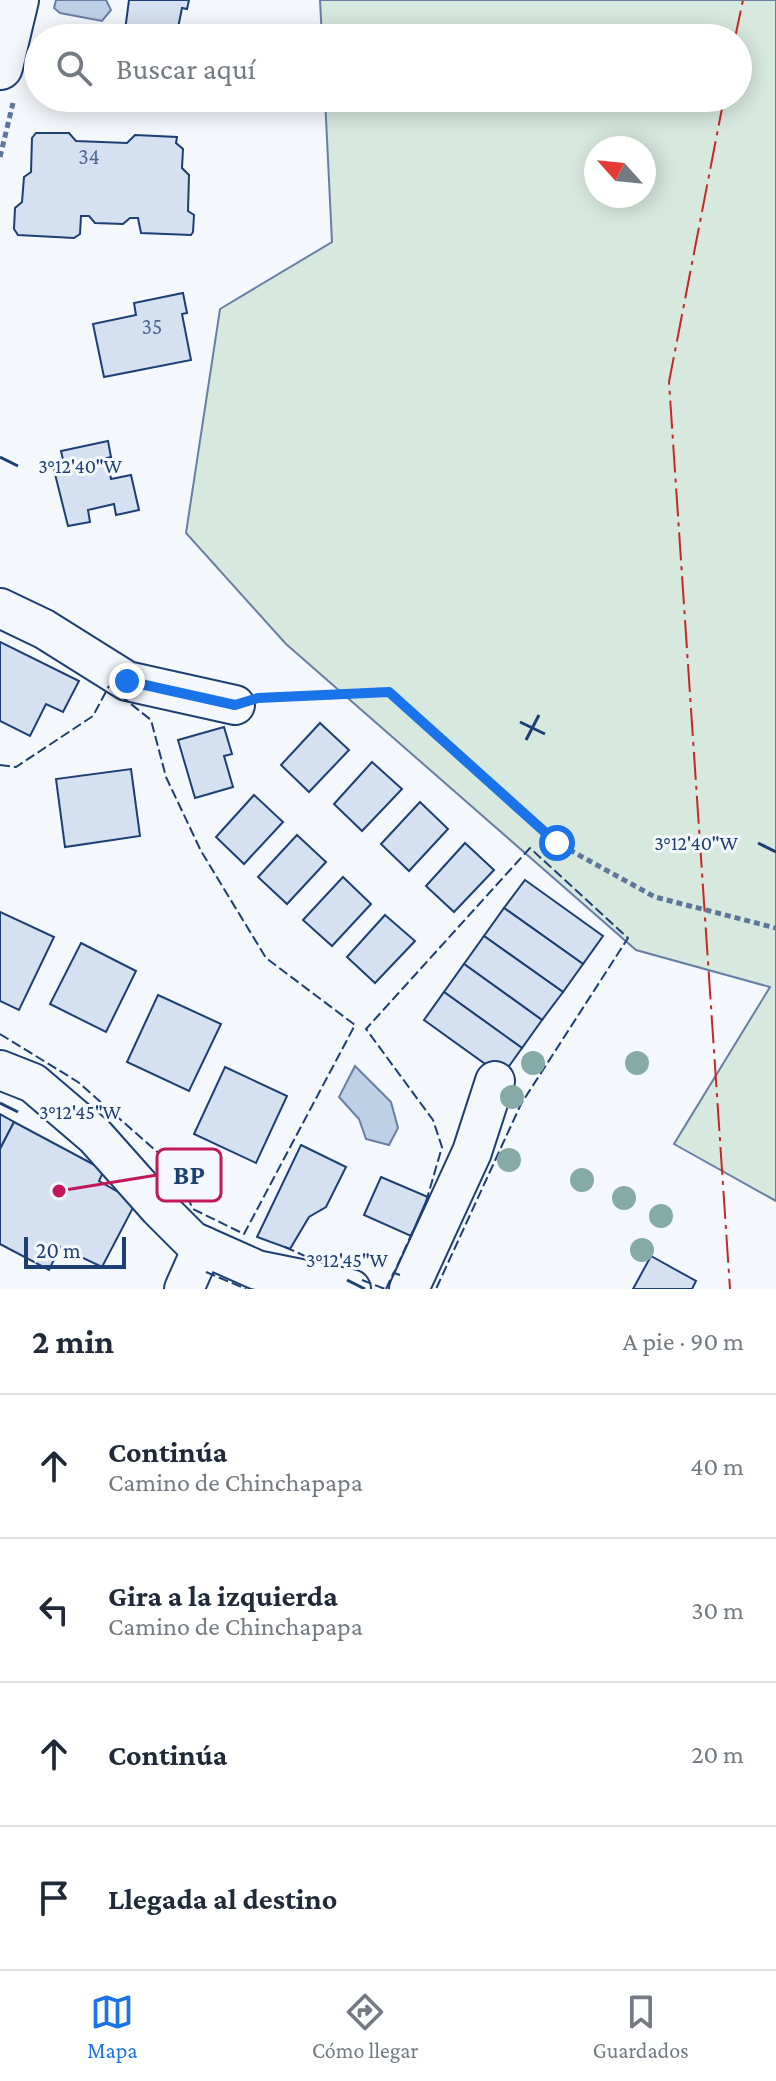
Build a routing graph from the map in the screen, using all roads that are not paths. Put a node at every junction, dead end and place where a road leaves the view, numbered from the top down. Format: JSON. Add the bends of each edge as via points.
{"nodes":[{"id":1,"x":16,"y":0,"type":"edge"},
{"id":2,"x":0,"y":67,"type":"edge"},
{"id":3,"x":0,"y":608,"type":"edge"},
{"id":4,"x":235,"y":705,"type":"road end"},
{"id":5,"x":0,"y":1070,"type":"edge"},
{"id":6,"x":495,"y":1081,"type":"dead end"},
{"id":7,"x":203,"y":1246,"type":"junction"},
{"id":8,"x":184,"y":1289,"type":"edge"},
{"id":9,"x":351,"y":1289,"type":"edge"},
{"id":10,"x":409,"y":1289,"type":"edge"}],
"edges":[{"from":1,"to":2,"type":"highway"},
{"from":3,"to":4,"type":"street","via":[[127,681]]},
{"from":5,"to":7,"type":"street","via":[[33,1083],[95,1136],[159,1208]]},
{"from":6,"to":10,"type":"street","via":[[472,1152]]},
{"from":7,"to":8,"type":"street"},
{"from":7,"to":9,"type":"street","via":[[257,1270]]}]}
